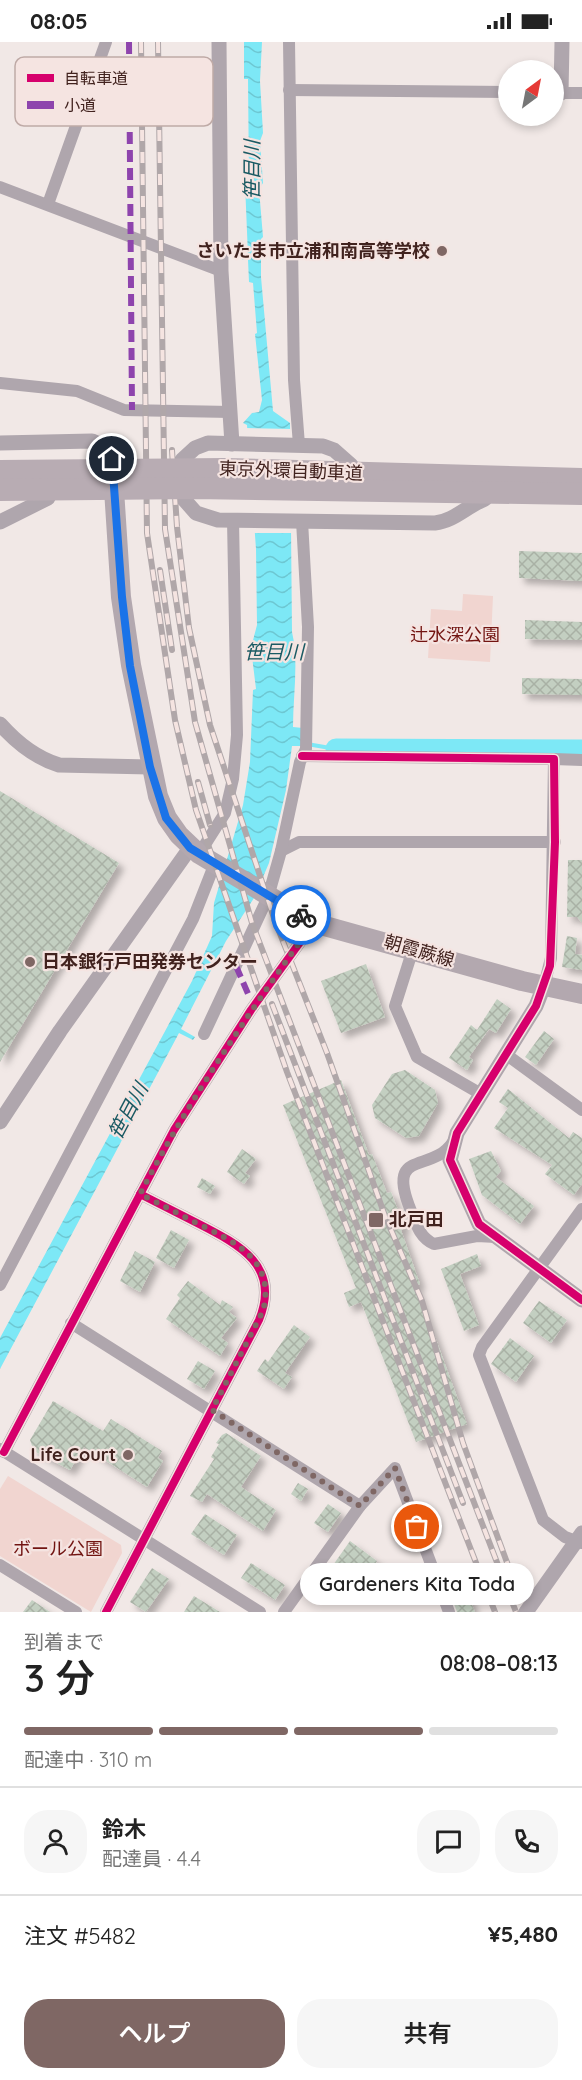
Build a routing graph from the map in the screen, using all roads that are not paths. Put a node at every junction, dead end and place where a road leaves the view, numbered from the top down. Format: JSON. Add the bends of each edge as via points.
{"nodes":[{"id":1,"x":106,"y":42,"type":"edge"},
{"id":2,"x":218,"y":42,"type":"edge"},
{"id":3,"x":289,"y":42,"type":"edge"},
{"id":4,"x":562,"y":42,"type":"edge"},
{"id":5,"x":101,"y":57,"type":"edge"},
{"id":6,"x":560,"y":60,"type":"edge"},
{"id":7,"x":289,"y":90,"type":"junction"},
{"id":8,"x":498,"y":92,"type":"edge"},
{"id":9,"x":564,"y":93,"type":"edge"},
{"id":10,"x":582,"y":93,"type":"edge"},
{"id":11,"x":76,"y":126,"type":"edge"},
{"id":12,"x":0,"y":187,"type":"edge"},
{"id":13,"x":48,"y":204,"type":"junction"},
{"id":14,"x":221,"y":271,"type":"junction"},
{"id":15,"x":0,"y":383,"type":"edge"},
{"id":16,"x":231,"y":412,"type":"junction"},
{"id":17,"x":0,"y":443,"type":"edge"},
{"id":18,"x":237,"y":444,"type":"junction"},
{"id":19,"x":297,"y":446,"type":"junction"},
{"id":20,"x":112,"y":459,"type":"joint"},
{"id":21,"x":182,"y":460,"type":"dead end"},
{"id":22,"x":0,"y":462,"type":"edge"},
{"id":23,"x":351,"y":465,"type":"dead end"},
{"id":24,"x":134,"y":468,"type":"junction"},
{"id":25,"x":0,"y":471,"type":"edge"},
{"id":26,"x":582,"y":478,"type":"edge"},
{"id":27,"x":0,"y":490,"type":"edge"},
{"id":28,"x":582,"y":494,"type":"edge"},
{"id":29,"x":181,"y":496,"type":"dead end"},
{"id":30,"x":48,"y":498,"type":"dead end"},
{"id":31,"x":485,"y":499,"type":"dead end"},
{"id":32,"x":238,"y":520,"type":"junction"},
{"id":33,"x":299,"y":521,"type":"junction"},
{"id":34,"x":0,"y":522,"type":"edge"},
{"id":35,"x":0,"y":724,"type":"edge"},
{"id":36,"x":302,"y":756,"type":"junction"},
{"id":37,"x":554,"y":759,"type":"junction"},
{"id":38,"x":582,"y":760,"type":"edge"},
{"id":39,"x":150,"y":767,"type":"junction"},
{"id":40,"x":555,"y":842,"type":"junction"},
{"id":41,"x":281,"y":851,"type":"junction"},
{"id":42,"x":207,"y":858,"type":"junction"},
{"id":43,"x":265,"y":895,"type":"junction"},
{"id":44,"x":314,"y":922,"type":"junction"},
{"id":45,"x":413,"y":949,"type":"junction"},
{"id":46,"x":544,"y":986,"type":"junction"},
{"id":47,"x":582,"y":994,"type":"edge"},
{"id":48,"x":204,"y":1034,"type":"dead end"},
{"id":49,"x":507,"y":1055,"type":"junction"},
{"id":50,"x":481,"y":1094,"type":"junction"},
{"id":51,"x":582,"y":1110,"type":"edge"},
{"id":52,"x":0,"y":1122,"type":"edge"},
{"id":53,"x":454,"y":1142,"type":"junction"},
{"id":54,"x":140,"y":1194,"type":"junction"},
{"id":55,"x":471,"y":1209,"type":"junction"},
{"id":56,"x":582,"y":1209,"type":"edge"},
{"id":57,"x":496,"y":1237,"type":"junction"},
{"id":58,"x":464,"y":1239,"type":"junction"},
{"id":59,"x":540,"y":1269,"type":"junction"},
{"id":60,"x":0,"y":1285,"type":"edge"},
{"id":61,"x":582,"y":1300,"type":"edge"},
{"id":62,"x":71,"y":1323,"type":"junction"},
{"id":63,"x":212,"y":1410,"type":"junction"},
{"id":64,"x":2,"y":1451,"type":"edge"},
{"id":65,"x":360,"y":1506,"type":"junction"},
{"id":66,"x":580,"y":1538,"type":"edge"},
{"id":67,"x":144,"y":1539,"type":"junction"},
{"id":68,"x":0,"y":1565,"type":"edge"},
{"id":69,"x":76,"y":1612,"type":"edge"},
{"id":70,"x":106,"y":1612,"type":"edge"},
{"id":71,"x":260,"y":1612,"type":"edge"},
{"id":72,"x":284,"y":1612,"type":"edge"},
{"id":73,"x":449,"y":1612,"type":"edge"},
{"id":74,"x":526,"y":1612,"type":"edge"}],
"edges":[{"from":1,"to":5,"type":"street"},
{"from":2,"to":14,"type":"street"},
{"from":3,"to":7,"type":"street"},
{"from":4,"to":6,"type":"street"},
{"from":7,"to":8,"type":"street"},
{"from":7,"to":19,"type":"street"},
{"from":9,"to":10,"type":"street"},
{"from":11,"to":13,"type":"street"},
{"from":12,"to":13,"type":"street"},
{"from":13,"to":14,"type":"street"},
{"from":14,"to":16,"type":"street"},
{"from":15,"to":16,"type":"street","via":[[77,391],[124,410]]},
{"from":16,"to":18,"type":"street"},
{"from":17,"to":20,"type":"street","via":[[92,441],[106,447]]},
{"from":18,"to":19,"type":"street"},
{"from":18,"to":21,"type":"street","via":[[202,446]]},
{"from":19,"to":23,"type":"street","via":[[323,446]]},
{"from":20,"to":39,"type":"main road","name":"朝霞蕨線","via":[[130,666]]},
{"from":22,"to":24,"type":"highway","bridge":true},
{"from":24,"to":25,"type":"highway","name":"東京外環自動車道","bridge":true},
{"from":24,"to":26,"type":"highway","name":"東京外環自動車道","bridge":true},
{"from":27,"to":28,"type":"highway","name":"東京外環自動車道","bridge":true,"via":[[195,488]]},
{"from":29,"to":32,"type":"street","via":[[187,506],[207,518]]},
{"from":30,"to":34,"type":"street"},
{"from":31,"to":33,"type":"street","via":[[447,522]]},
{"from":32,"to":33,"type":"street"},
{"from":32,"to":42,"type":"street","via":[[237,735],[233,779],[225,813]]},
{"from":33,"to":36,"type":"street","via":[[309,627],[306,748]]},
{"from":35,"to":39,"type":"street","via":[[30,751],[59,765]]},
{"from":36,"to":37,"type":"street"},
{"from":36,"to":41,"type":"street"},
{"from":37,"to":38,"type":"street"},
{"from":37,"to":40,"type":"street"},
{"from":39,"to":42,"type":"main road","name":"朝霞蕨線","via":[[166,818]]},
{"from":40,"to":41,"type":"street","via":[[299,842]]},
{"from":40,"to":46,"type":"street","via":[[551,958]]},
{"from":41,"to":43,"type":"street"},
{"from":42,"to":43,"type":"main road","name":"朝霞蕨線"},
{"from":42,"to":52,"type":"street","via":[[60,1031]]},
{"from":42,"to":60,"type":"street","via":[[193,919]]},
{"from":43,"to":44,"type":"main road","name":"朝霞蕨線"},
{"from":43,"to":48,"type":"street"},
{"from":44,"to":45,"type":"main road","name":"朝霞蕨線"},
{"from":44,"to":54,"type":"street","via":[[251,1010],[174,1130]]},
{"from":45,"to":46,"type":"main road","name":"朝霞蕨線"},
{"from":45,"to":50,"type":"street","via":[[395,1006],[417,1057]]},
{"from":46,"to":47,"type":"main road","name":"朝霞蕨線"},
{"from":46,"to":49,"type":"street"},
{"from":49,"to":50,"type":"street"},
{"from":49,"to":51,"type":"street"},
{"from":50,"to":53,"type":"street"},
{"from":53,"to":55,"type":"street","via":[[450,1160]]},
{"from":53,"to":58,"type":"street","via":[[444,1153],[409,1167],[402,1187],[424,1239],[441,1244]]},
{"from":54,"to":62,"type":"street"},
{"from":54,"to":63,"type":"street","via":[[237,1245],[259,1267],[264,1279],[263,1311]]},
{"from":55,"to":57,"type":"street","via":[[479,1224]]},
{"from":55,"to":58,"type":"street","via":[[472,1226]]},
{"from":56,"to":59,"type":"street"},
{"from":57,"to":58,"type":"street"},
{"from":57,"to":59,"type":"street"},
{"from":59,"to":61,"type":"street"},
{"from":59,"to":66,"type":"street","via":[[479,1355],[543,1520],[565,1537]]},
{"from":62,"to":63,"type":"street"},
{"from":62,"to":64,"type":"street"},
{"from":63,"to":65,"type":"street"},
{"from":63,"to":67,"type":"street"},
{"from":64,"to":67,"type":"street"},
{"from":65,"to":72,"type":"street"},
{"from":65,"to":73,"type":"street","via":[[395,1468]]},
{"from":66,"to":74,"type":"street"},
{"from":67,"to":70,"type":"street"},
{"from":67,"to":71,"type":"street"},
{"from":68,"to":69,"type":"street"}]}
